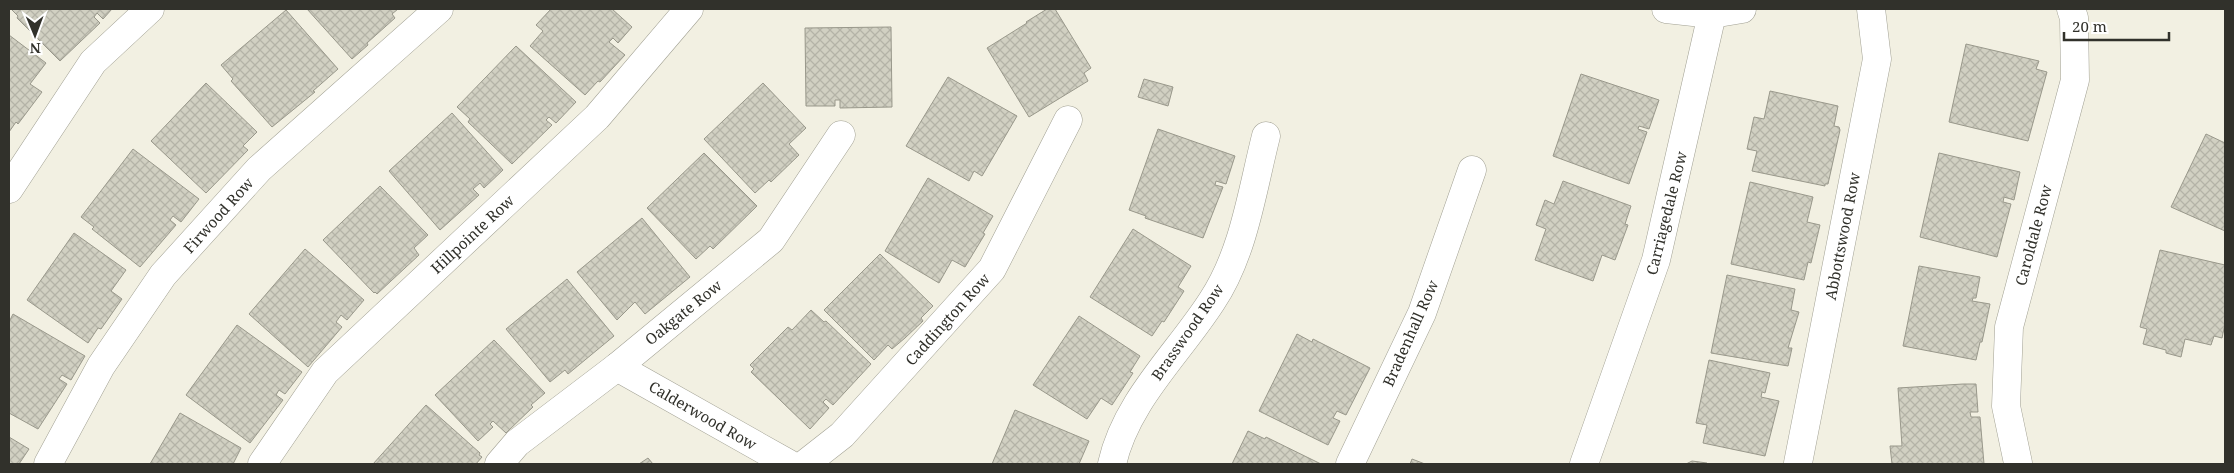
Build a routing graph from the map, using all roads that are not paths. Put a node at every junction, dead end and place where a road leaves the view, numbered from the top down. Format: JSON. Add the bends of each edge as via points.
{"nodes":[{"id":1,"x":150,"y":9,"type":"edge"},
{"id":2,"x":439,"y":9,"type":"edge"},
{"id":3,"x":689,"y":9,"type":"edge"},
{"id":4,"x":1666,"y":9,"type":"edge"},
{"id":5,"x":1742,"y":9,"type":"edge"},
{"id":6,"x":1871,"y":9,"type":"edge"},
{"id":7,"x":2072,"y":9,"type":"edge"},
{"id":8,"x":1712,"y":14,"type":"junction"},
{"id":9,"x":1068,"y":120,"type":"dead end"},
{"id":10,"x":840,"y":135,"type":"dead end"},
{"id":11,"x":1266,"y":136,"type":"dead end"},
{"id":12,"x":1472,"y":170,"type":"dead end"},
{"id":13,"x":9,"y":189,"type":"edge"},
{"id":14,"x":616,"y":367,"type":"junction"},
{"id":15,"x":1798,"y":463,"type":"dead end"},
{"id":16,"x":2018,"y":463,"type":"edge"},
{"id":17,"x":48,"y":464,"type":"edge"},
{"id":18,"x":262,"y":464,"type":"edge"},
{"id":19,"x":500,"y":464,"type":"edge"},
{"id":20,"x":789,"y":464,"type":"edge"},
{"id":21,"x":805,"y":464,"type":"edge"},
{"id":22,"x":1112,"y":464,"type":"edge"},
{"id":23,"x":1350,"y":464,"type":"edge"},
{"id":24,"x":1584,"y":464,"type":"edge"}],
"edges":[{"from":1,"to":13,"type":"street","via":[[92,62]]},
{"from":2,"to":17,"type":"street","name":"Firwood Row","via":[[259,169],[163,275],[101,366]]},
{"from":3,"to":18,"type":"street","name":"Hillpointe Row","via":[[598,116],[326,372]]},
{"from":4,"to":8,"type":"street"},
{"from":5,"to":8,"type":"street"},
{"from":6,"to":15,"type":"street","name":"Abbottswood Row","via":[[1877,59]]},
{"from":7,"to":16,"type":"street","name":"Caroldale Row","via":[[2075,80],[2008,327],[2006,406]]},
{"from":8,"to":24,"type":"street","name":"Carriagedale Row","via":[[1656,260]]},
{"from":9,"to":21,"type":"street","name":"Caddington Row","via":[[992,269],[842,435]]},
{"from":10,"to":14,"type":"street","name":"Oakgate Row","via":[[771,240]]},
{"from":11,"to":22,"type":"street","name":"Brasswood Row","via":[[1235,258],[1213,300],[1144,393],[1115,451]]},
{"from":12,"to":23,"type":"street","name":"Bradenhall Row","via":[[1422,312]]},
{"from":14,"to":19,"type":"street","name":"Oakgate Row","via":[[517,443]]},
{"from":14,"to":20,"type":"street","name":"Calderwood Row"}]}
